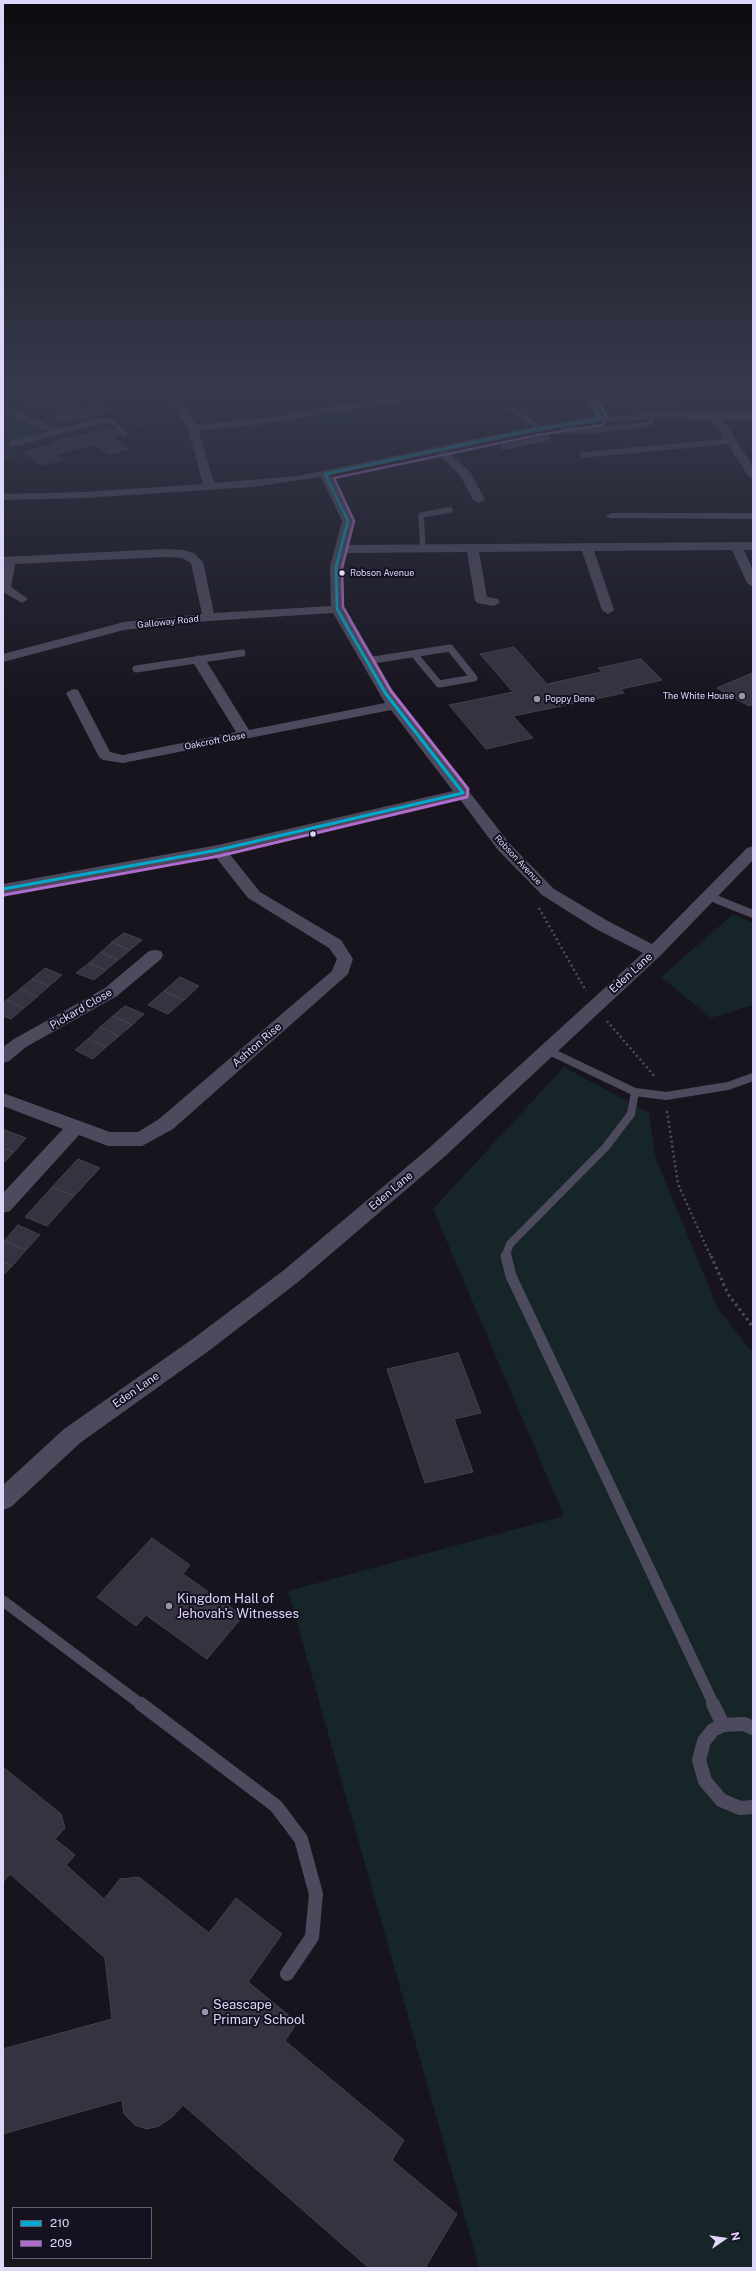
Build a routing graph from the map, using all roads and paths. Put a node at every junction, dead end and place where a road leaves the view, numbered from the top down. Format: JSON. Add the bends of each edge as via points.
{"nodes":[{"id":1,"x":338,"y":501,"type":"edge"},
{"id":2,"x":450,"y":510,"type":"dead end"},
{"id":3,"x":612,"y":516,"type":"dead end"},
{"id":4,"x":753,"y":516,"type":"edge"},
{"id":5,"x":736,"y":546,"type":"junction"},
{"id":6,"x":753,"y":546,"type":"edge"},
{"id":7,"x":587,"y":547,"type":"junction"},
{"id":8,"x":423,"y":548,"type":"junction"},
{"id":9,"x":472,"y":548,"type":"junction"},
{"id":10,"x":341,"y":549,"type":"junction"},
{"id":11,"x":6,"y":561,"type":"edge"},
{"id":12,"x":753,"y":583,"type":"edge"},
{"id":13,"x":22,"y":599,"type":"dead end"},
{"id":14,"x":494,"y":602,"type":"dead end"},
{"id":15,"x":337,"y":609,"type":"junction"},
{"id":16,"x":608,"y":610,"type":"dead end"},
{"id":17,"x":209,"y":617,"type":"junction"},
{"id":18,"x":242,"y":653,"type":"dead end"},
{"id":19,"x":414,"y":654,"type":"junction"},
{"id":20,"x":3,"y":658,"type":"edge"},
{"id":21,"x":198,"y":659,"type":"junction"},
{"id":22,"x":367,"y":662,"type":"junction"},
{"id":23,"x":136,"y":669,"type":"dead end"},
{"id":24,"x":73,"y":693,"type":"dead end"},
{"id":25,"x":394,"y":705,"type":"junction"},
{"id":26,"x":245,"y":735,"type":"junction"},
{"id":27,"x":462,"y":793,"type":"junction"},
{"id":28,"x":218,"y":850,"type":"junction"},
{"id":29,"x":753,"y":851,"type":"edge"},
{"id":30,"x":3,"y":889,"type":"edge"},
{"id":31,"x":710,"y":897,"type":"junction"},
{"id":32,"x":753,"y":914,"type":"edge"},
{"id":33,"x":654,"y":952,"type":"junction"},
{"id":34,"x":155,"y":955,"type":"dead end"},
{"id":35,"x":547,"y":1050,"type":"junction"},
{"id":36,"x":3,"y":1057,"type":"edge"},
{"id":37,"x":753,"y":1077,"type":"edge"},
{"id":38,"x":635,"y":1092,"type":"junction"},
{"id":39,"x":3,"y":1099,"type":"edge"},
{"id":40,"x":76,"y":1127,"type":"junction"},
{"id":41,"x":3,"y":1206,"type":"edge"},
{"id":42,"x":3,"y":1500,"type":"edge"},
{"id":43,"x":3,"y":1601,"type":"edge"},
{"id":44,"x":723,"y":1725,"type":"junction"},
{"id":45,"x":753,"y":1728,"type":"edge"},
{"id":46,"x":753,"y":1807,"type":"edge"},
{"id":47,"x":288,"y":1974,"type":"dead end"}],
"edges":[{"from":1,"to":10,"type":"street","name":"Robson Avenue","via":[[348,521]]},
{"from":2,"to":8,"type":"lane","via":[[421,515]]},
{"from":3,"to":4,"type":"street"},
{"from":5,"to":6,"type":"street"},
{"from":5,"to":7,"type":"street"},
{"from":5,"to":12,"type":"street"},
{"from":7,"to":9,"type":"street"},
{"from":7,"to":16,"type":"street"},
{"from":8,"to":9,"type":"street"},
{"from":8,"to":10,"type":"street"},
{"from":9,"to":14,"type":"street","via":[[481,600]]},
{"from":10,"to":15,"type":"street","name":"Robson Avenue","via":[[336,567]]},
{"from":11,"to":13,"type":"street","via":[[5,588]]},
{"from":11,"to":17,"type":"street","via":[[183,554],[197,562]]},
{"from":15,"to":17,"type":"street","name":"Galloway Road"},
{"from":15,"to":22,"type":"street","name":"Robson Avenue"},
{"from":17,"to":20,"type":"street","name":"Galloway Road","via":[[124,626]]},
{"from":18,"to":21,"type":"lane"},
{"from":19,"to":19,"type":"lane","via":[[450,648],[474,678],[439,684]]},
{"from":19,"to":22,"type":"lane"},
{"from":21,"to":23,"type":"lane"},
{"from":21,"to":26,"type":"street"},
{"from":22,"to":25,"type":"street","name":"Robson Avenue"},
{"from":24,"to":26,"type":"street","name":"Oakcroft Close","via":[[104,754],[108,757],[122,759]]},
{"from":25,"to":26,"type":"street","name":"Oakcroft Close"},
{"from":25,"to":27,"type":"street","name":"Robson Avenue"},
{"from":27,"to":28,"type":"street"},
{"from":27,"to":33,"type":"street","name":"Robson Avenue","via":[[504,847],[548,892],[602,926]]},
{"from":28,"to":30,"type":"street"},
{"from":28,"to":40,"type":"street","name":"Ashton Rise","via":[[254,895],[335,944],[345,959],[339,974],[166,1124],[142,1139],[108,1139]]},
{"from":29,"to":31,"type":"street","name":"Eden Lane"},
{"from":31,"to":32,"type":"lane"},
{"from":31,"to":33,"type":"street","name":"Eden Lane"},
{"from":33,"to":35,"type":"street","name":"Eden Lane"},
{"from":34,"to":36,"type":"street","name":"Pickard Close","via":[[111,992],[20,1043]]},
{"from":35,"to":38,"type":"lane"},
{"from":35,"to":42,"type":"street","name":"Eden Lane","via":[[435,1154],[291,1276],[202,1344],[72,1436]]},
{"from":37,"to":38,"type":"lane","via":[[728,1086],[666,1096]]},
{"from":38,"to":44,"type":"lane","via":[[631,1114],[605,1148],[510,1244],[505,1257]]},
{"from":39,"to":40,"type":"street","name":"Ashton Rise"},
{"from":40,"to":41,"type":"street"},
{"from":43,"to":47,"type":"lane","via":[[276,1806],[301,1839],[316,1894],[312,1937]]},
{"from":44,"to":45,"type":"lane","via":[[744,1724]]},
{"from":44,"to":46,"type":"lane","via":[[713,1730],[704,1741],[699,1760],[705,1781],[721,1800],[740,1808]]}]}
